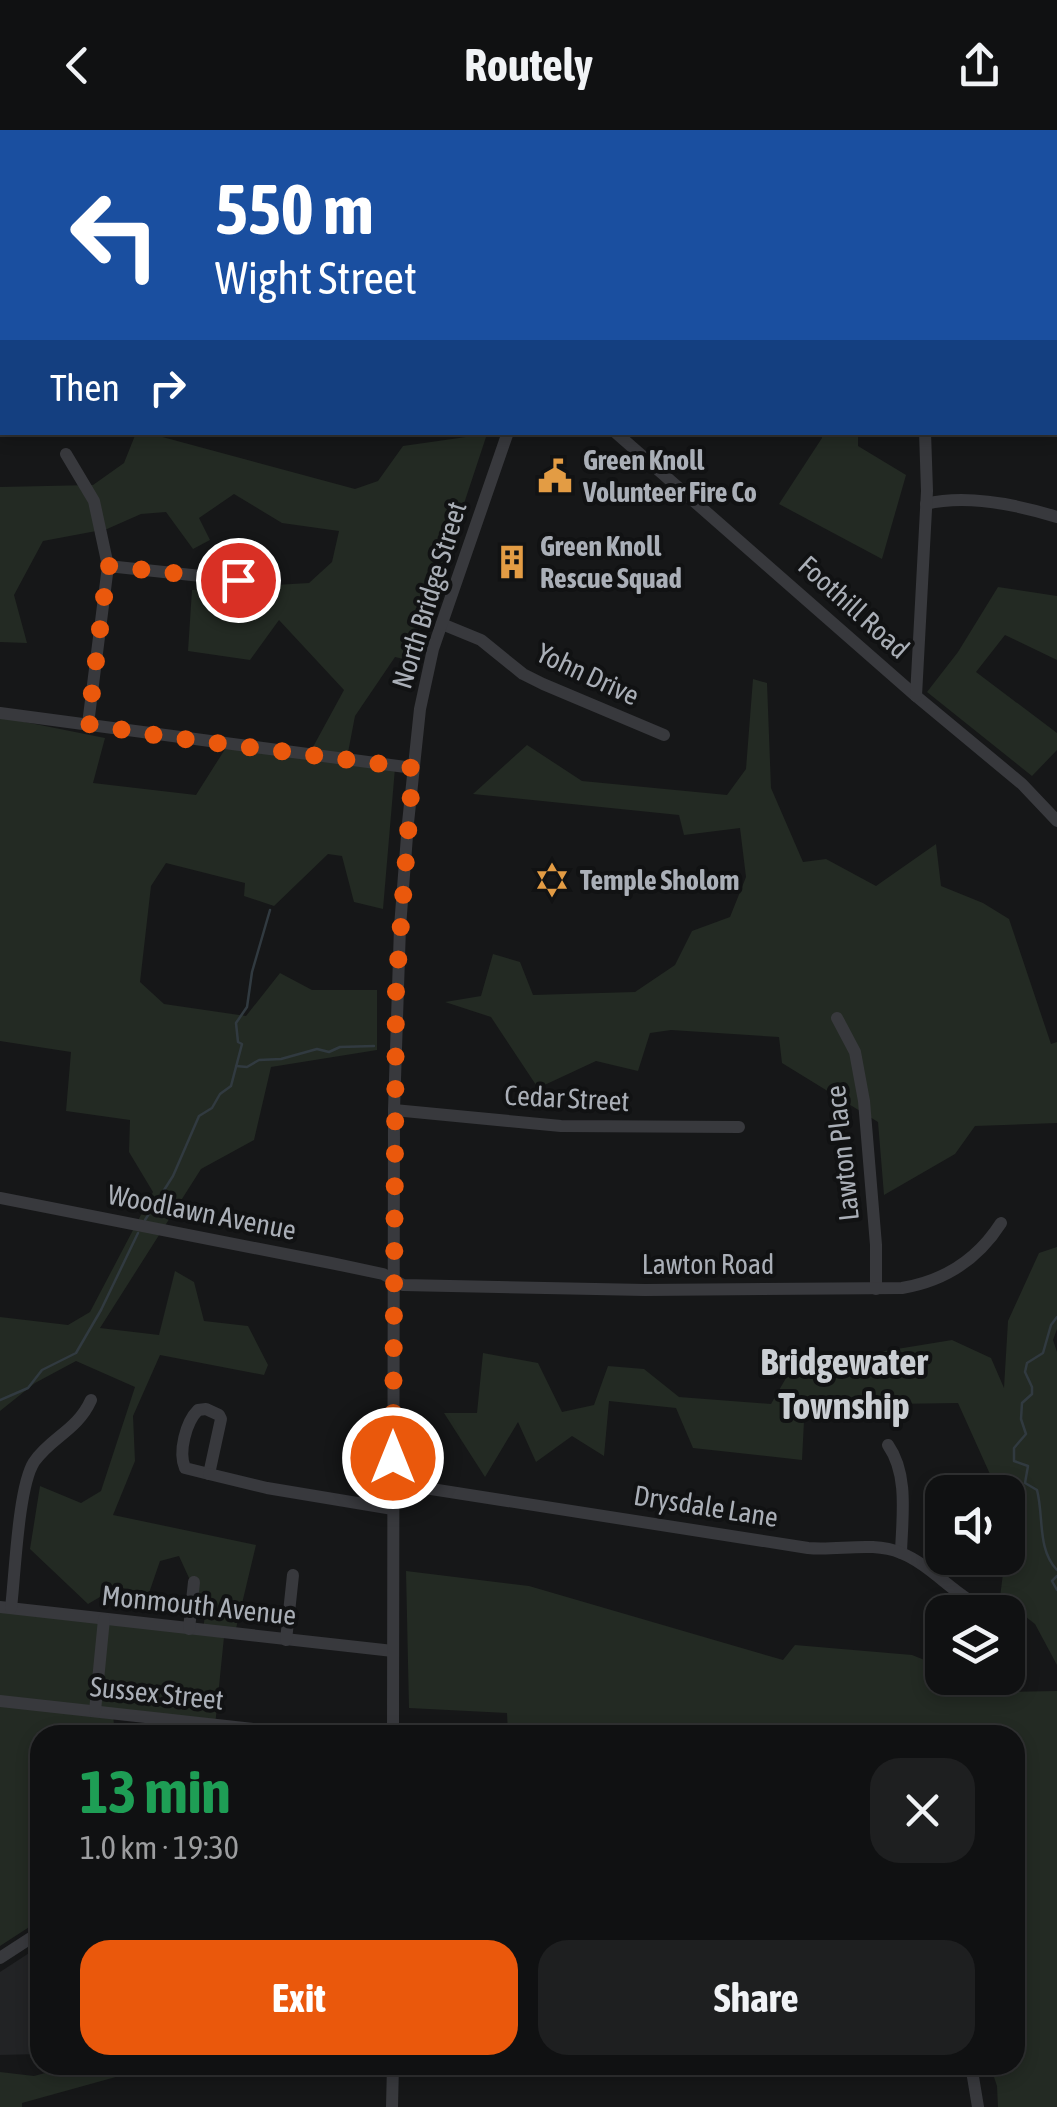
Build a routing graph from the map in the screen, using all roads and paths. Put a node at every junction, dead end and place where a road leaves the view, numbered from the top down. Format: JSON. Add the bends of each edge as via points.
{"nodes":[{"id":1,"x":507,"y":435,"type":"edge"},
{"id":2,"x":619,"y":435,"type":"edge"},
{"id":3,"x":926,"y":435,"type":"edge"},
{"id":4,"x":66,"y":454,"type":"dead end"},
{"id":5,"x":926,"y":504,"type":"junction"},
{"id":6,"x":1057,"y":517,"type":"edge"},
{"id":7,"x":108,"y":566,"type":"junction"},
{"id":8,"x":253,"y":579,"type":"dead end"},
{"id":9,"x":442,"y":624,"type":"junction"},
{"id":10,"x":916,"y":696,"type":"junction"},
{"id":11,"x":0,"y":713,"type":"edge"},
{"id":12,"x":88,"y":724,"type":"junction"},
{"id":13,"x":664,"y":735,"type":"dead end"},
{"id":14,"x":413,"y":768,"type":"junction"},
{"id":15,"x":1057,"y":821,"type":"edge"},
{"id":16,"x":837,"y":1018,"type":"dead end"},
{"id":17,"x":394,"y":1110,"type":"junction"},
{"id":18,"x":739,"y":1127,"type":"dead end"},
{"id":19,"x":0,"y":1198,"type":"edge"},
{"id":20,"x":1001,"y":1224,"type":"dead end"},
{"id":21,"x":392,"y":1279,"type":"junction"},
{"id":22,"x":876,"y":1289,"type":"junction"},
{"id":23,"x":92,"y":1400,"type":"dead end"},
{"id":24,"x":888,"y":1445,"type":"dead end"},
{"id":25,"x":209,"y":1474,"type":"junction"},
{"id":26,"x":393,"y":1483,"type":"junction"},
{"id":27,"x":393,"y":1509,"type":"junction"},
{"id":28,"x":901,"y":1552,"type":"junction"},
{"id":29,"x":293,"y":1575,"type":"dead end"},
{"id":30,"x":194,"y":1582,"type":"dead end"},
{"id":31,"x":968,"y":1595,"type":"edge"},
{"id":32,"x":5,"y":1607,"type":"edge"},
{"id":33,"x":104,"y":1619,"type":"junction"},
{"id":34,"x":189,"y":1629,"type":"junction"},
{"id":35,"x":286,"y":1640,"type":"junction"},
{"id":36,"x":393,"y":1652,"type":"junction"},
{"id":37,"x":0,"y":1701,"type":"edge"},
{"id":38,"x":94,"y":1711,"type":"junction"},
{"id":39,"x":219,"y":1725,"type":"edge"},
{"id":40,"x":392,"y":1725,"type":"edge"},
{"id":41,"x":30,"y":1938,"type":"edge"},
{"id":42,"x":0,"y":1958,"type":"edge"},
{"id":43,"x":392,"y":2075,"type":"edge"},
{"id":44,"x":973,"y":2075,"type":"edge"},
{"id":45,"x":392,"y":2107,"type":"edge"},
{"id":46,"x":978,"y":2107,"type":"edge"}],
"edges":[{"from":1,"to":9,"type":"street","name":"North Bridge Street"},
{"from":2,"to":10,"type":"street","name":"Foothill Road"},
{"from":3,"to":5,"type":"street"},
{"from":4,"to":7,"type":"street","via":[[94,501]]},
{"from":5,"to":6,"type":"street","via":[[975,502]]},
{"from":5,"to":10,"type":"street"},
{"from":7,"to":8,"type":"street"},
{"from":7,"to":12,"type":"street"},
{"from":9,"to":13,"type":"street","name":"Yohn Drive","via":[[496,649],[530,678]]},
{"from":9,"to":14,"type":"street","name":"North Bridge Street","via":[[426,678]]},
{"from":10,"to":15,"type":"street","name":"Foothill Road"},
{"from":11,"to":12,"type":"street"},
{"from":12,"to":14,"type":"street"},
{"from":14,"to":17,"type":"street","name":"North Bridge Street"},
{"from":16,"to":22,"type":"street","name":"Lawton Place","via":[[855,1052],[864,1100]]},
{"from":17,"to":18,"type":"street","name":"Cedar Street","via":[[561,1126]]},
{"from":17,"to":21,"type":"street","name":"North Bridge Street"},
{"from":19,"to":21,"type":"street","name":"Woodlawn Avenue"},
{"from":20,"to":22,"type":"street","name":"Lawton Road","via":[[951,1273],[919,1285]]},
{"from":21,"to":22,"type":"street","name":"Lawton Road","via":[[403,1285]]},
{"from":21,"to":26,"type":"street","name":"North Bridge Street"},
{"from":23,"to":32,"type":"street","via":[[82,1419],[33,1464]]},
{"from":24,"to":28,"type":"street","via":[[902,1496]]},
{"from":25,"to":25,"type":"street","via":[[221,1419],[198,1410],[182,1462]]},
{"from":25,"to":27,"type":"street"},
{"from":26,"to":27,"type":"street","name":"North Bridge Street"},
{"from":26,"to":28,"type":"street","name":"Drysdale Lane","via":[[808,1548]]},
{"from":27,"to":36,"type":"street","name":"North Bridge Street"},
{"from":28,"to":31,"type":"street","name":"Drysdale Lane"},
{"from":29,"to":35,"type":"street"},
{"from":30,"to":34,"type":"street"},
{"from":32,"to":33,"type":"street","name":"Monmouth Avenue"},
{"from":33,"to":34,"type":"street","name":"Monmouth Avenue"},
{"from":33,"to":38,"type":"street"},
{"from":34,"to":35,"type":"street","name":"Monmouth Avenue"},
{"from":35,"to":36,"type":"street","name":"Monmouth Avenue"},
{"from":36,"to":40,"type":"street","name":"North Bridge Street"},
{"from":37,"to":38,"type":"street","name":"Sussex Street"},
{"from":38,"to":39,"type":"street","name":"Sussex Street"},
{"from":41,"to":42,"type":"street"},
{"from":43,"to":45,"type":"street"},
{"from":44,"to":46,"type":"street"}]}
